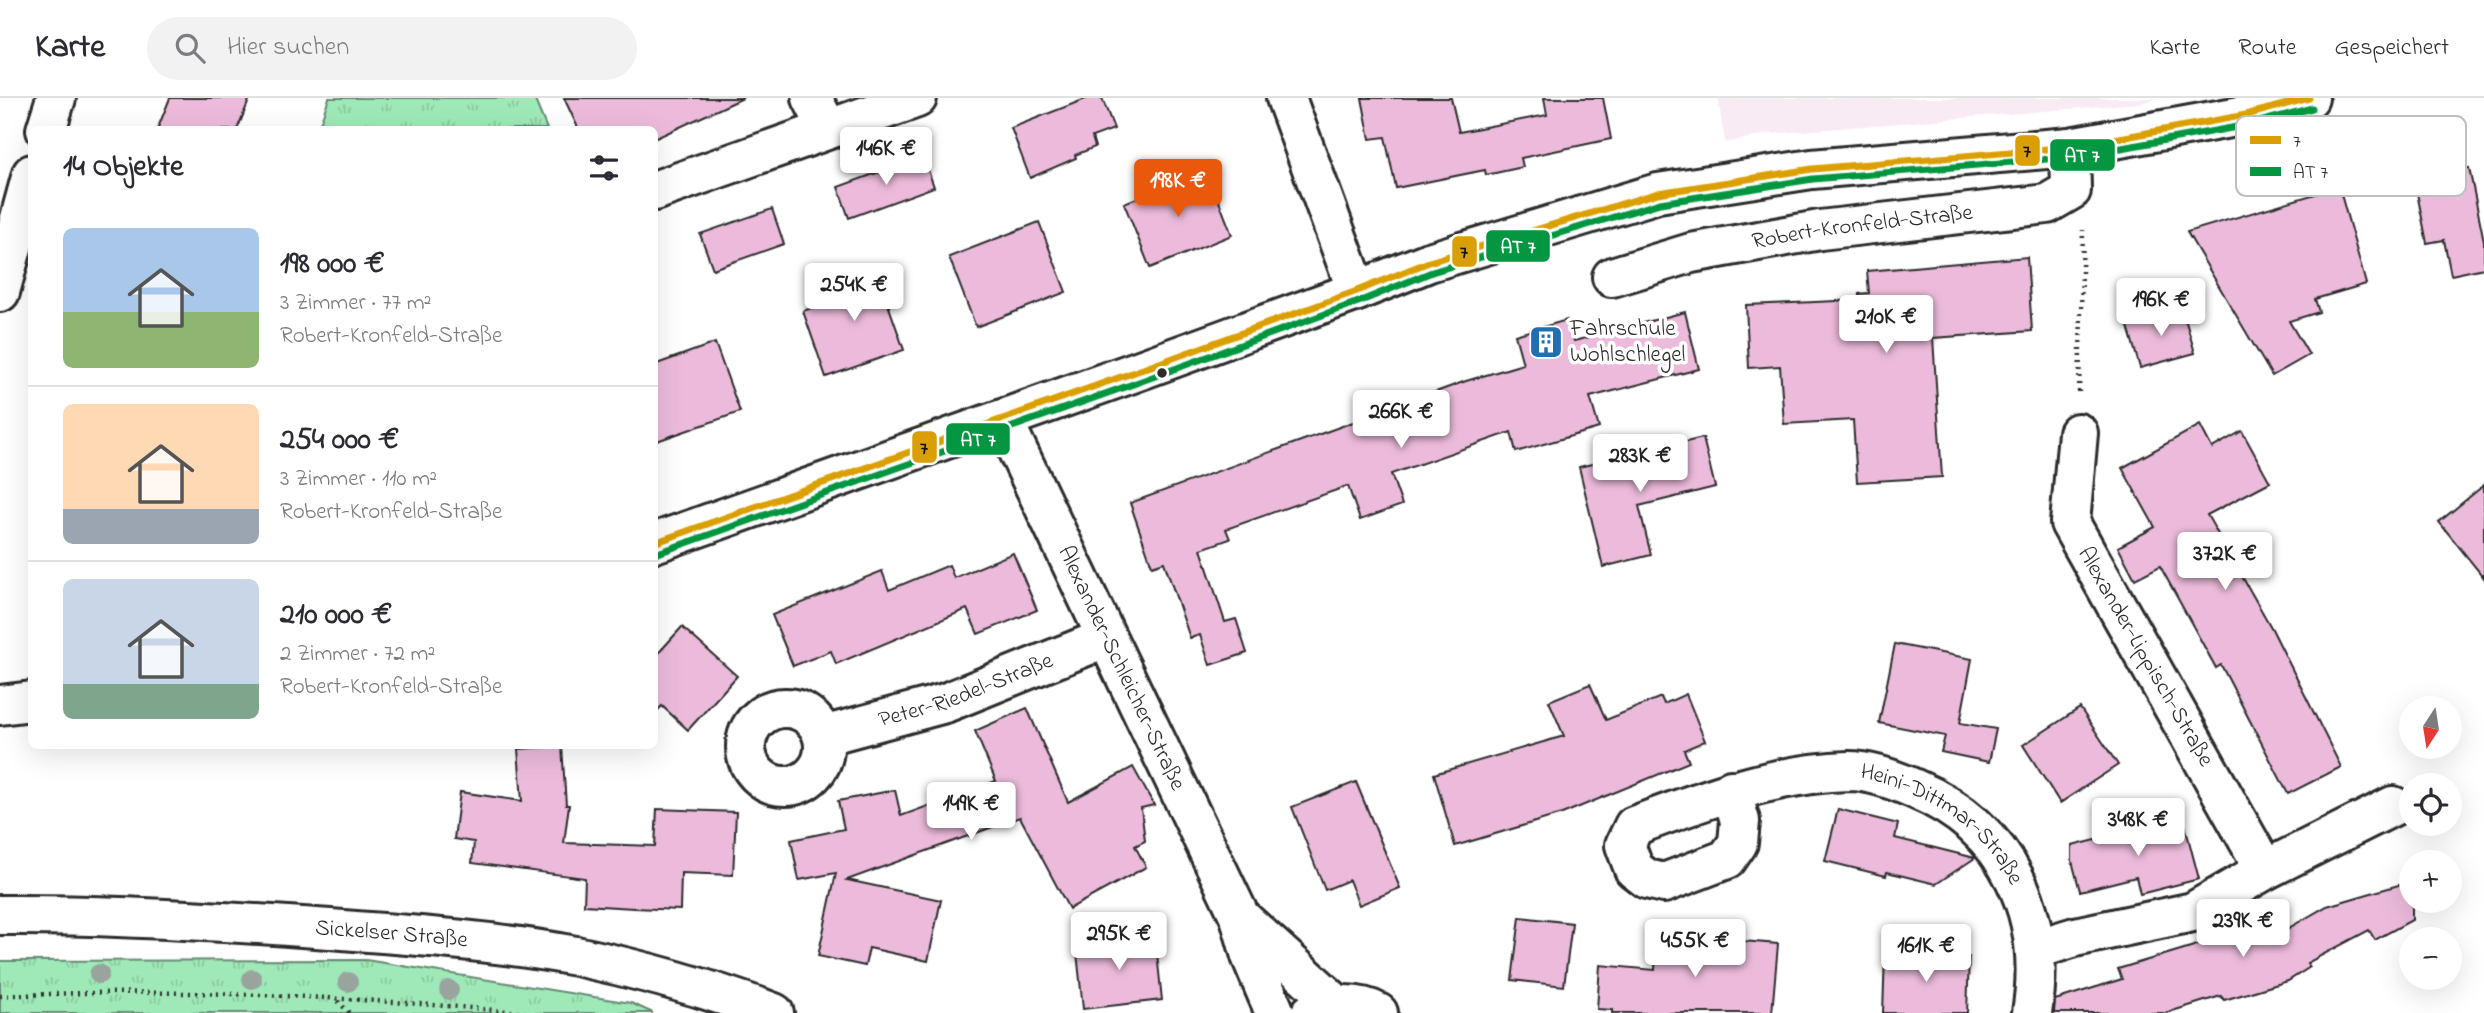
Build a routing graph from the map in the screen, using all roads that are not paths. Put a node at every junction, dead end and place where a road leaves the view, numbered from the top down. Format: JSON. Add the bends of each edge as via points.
{"nodes":[{"id":1,"x":56,"y":98,"type":"edge"},
{"id":2,"x":917,"y":98,"type":"edge"},
{"id":3,"x":1286,"y":98,"type":"edge"},
{"id":4,"x":2309,"y":98,"type":"edge"},
{"id":5,"x":820,"y":113,"type":"edge"},
{"id":6,"x":2240,"y":116,"type":"edge"},
{"id":7,"x":2236,"y":117,"type":"edge"},
{"id":8,"x":47,"y":126,"type":"edge"},
{"id":9,"x":2070,"y":147,"type":"junction"},
{"id":10,"x":23,"y":181,"type":"edge"},
{"id":11,"x":658,"y":189,"type":"edge"},
{"id":12,"x":1612,"y":277,"type":"dead end"},
{"id":13,"x":1357,"y":291,"type":"junction"},
{"id":14,"x":0,"y":292,"type":"edge"},
{"id":15,"x":1003,"y":420,"type":"junction"},
{"id":16,"x":2078,"y":433,"type":"road end"},
{"id":17,"x":658,"y":542,"type":"edge"},
{"id":18,"x":1106,"y":638,"type":"junction"},
{"id":19,"x":28,"y":702,"type":"edge"},
{"id":20,"x":0,"y":705,"type":"edge"},
{"id":21,"x":823,"y":736,"type":"dead end"},
{"id":22,"x":1731,"y":790,"type":"dead end"},
{"id":23,"x":2393,"y":806,"type":"dead end"},
{"id":24,"x":2265,"y":870,"type":"junction"},
{"id":25,"x":0,"y":915,"type":"edge"},
{"id":26,"x":1240,"y":917,"type":"junction"},
{"id":27,"x":2036,"y":949,"type":"junction"},
{"id":28,"x":1324,"y":1009,"type":"edge"},
{"id":29,"x":774,"y":1013,"type":"edge"},
{"id":30,"x":1275,"y":1013,"type":"edge"},
{"id":31,"x":1378,"y":1013,"type":"edge"},
{"id":32,"x":2032,"y":1013,"type":"edge"}],
"edges":[{"from":1,"to":8,"type":"street"},
{"from":2,"to":5,"type":"street"},
{"from":3,"to":13,"type":"street"},
{"from":4,"to":6,"type":"street"},
{"from":5,"to":11,"type":"street"},
{"from":7,"to":9,"type":"street"},
{"from":9,"to":12,"type":"street","name":"Robert-Kronfeld-Straße","via":[[2071,190],[2047,204],[1820,230],[1690,253]]},
{"from":9,"to":13,"type":"street","via":[[1812,169],[1658,193],[1429,262]]},
{"from":10,"to":14,"type":"street"},
{"from":13,"to":15,"type":"street"},
{"from":15,"to":17,"type":"street"},
{"from":15,"to":18,"type":"street","name":"Alexander-Schleicher-Straße"},
{"from":16,"to":24,"type":"street","name":"Alexander-Lippisch-Straße","via":[[2070,523]]},
{"from":18,"to":21,"type":"street","name":"Peter-Riedel-Straße","via":[[945,703]]},
{"from":18,"to":26,"type":"street","name":"Alexander-Schleicher-Straße"},
{"from":19,"to":20,"type":"street"},
{"from":22,"to":27,"type":"street","name":"Heini-Dittmar-Straße","via":[[1851,771],[1895,780],[1939,799],[1974,824],[2009,867],[2026,901]]},
{"from":23,"to":24,"type":"street"},
{"from":24,"to":27,"type":"street","via":[[2193,912]]},
{"from":25,"to":29,"type":"street","name":"Sickelser Straße","via":[[224,922],[503,945],[646,972]]},
{"from":26,"to":28,"type":"street","name":"Alexander-Schleicher-Straße"},
{"from":26,"to":30,"type":"street","name":"Alexander-Schleicher-Straße"},
{"from":27,"to":32,"type":"street","name":"Heini-Dittmar-Straße"},
{"from":28,"to":31,"type":"street","via":[[1355,1005]]}]}
